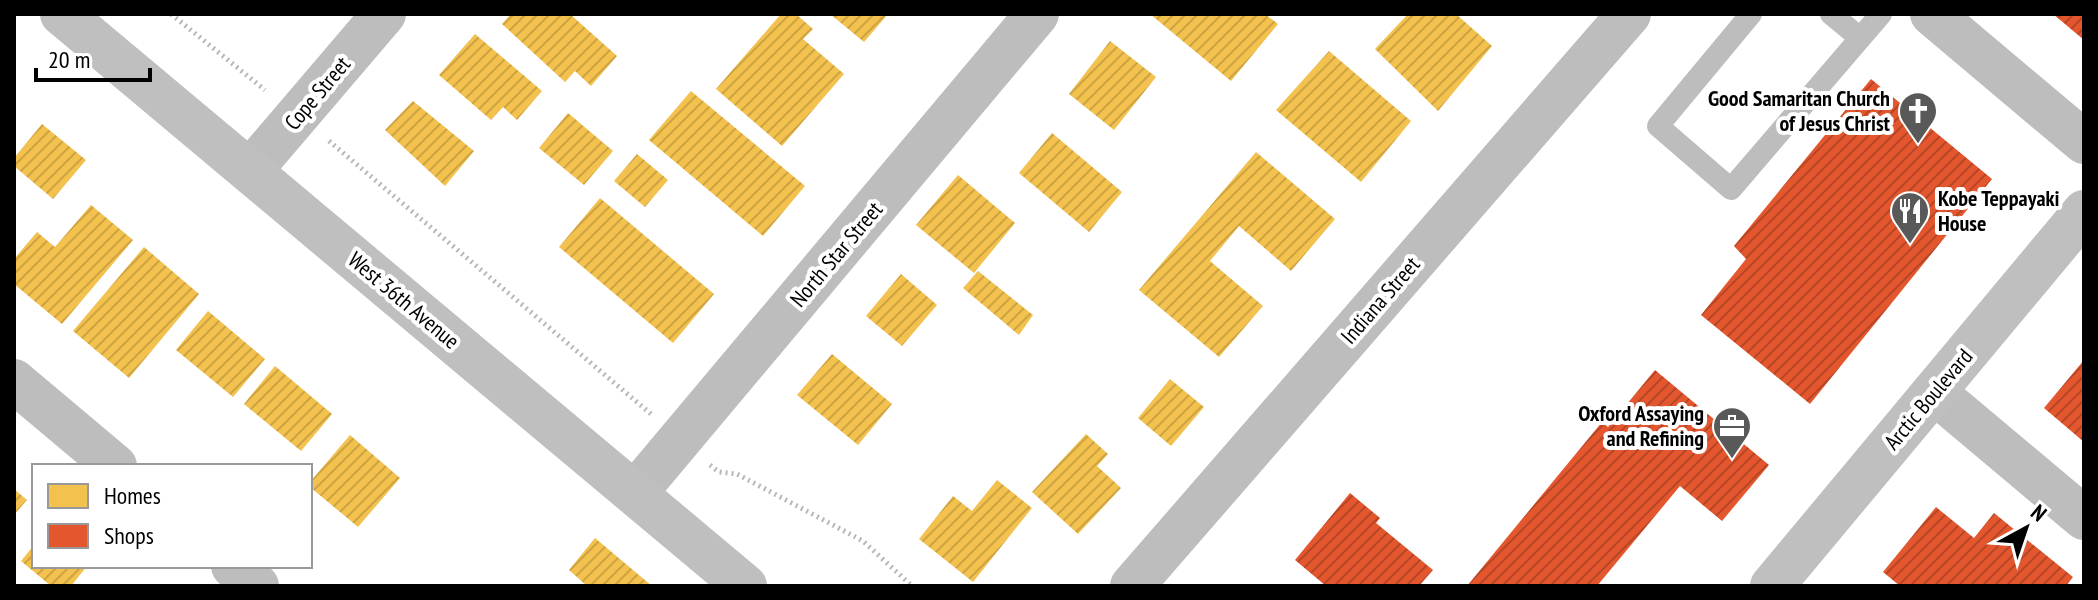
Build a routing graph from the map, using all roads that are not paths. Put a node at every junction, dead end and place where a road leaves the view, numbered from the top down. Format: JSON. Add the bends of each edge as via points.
{"nodes":[{"id":1,"x":62,"y":14,"type":"edge"},
{"id":2,"x":384,"y":14,"type":"edge"},
{"id":3,"x":1037,"y":14,"type":"edge"},
{"id":4,"x":1629,"y":14,"type":"edge"},
{"id":5,"x":1751,"y":14,"type":"edge"},
{"id":6,"x":1831,"y":14,"type":"edge"},
{"id":7,"x":1881,"y":14,"type":"edge"},
{"id":8,"x":1932,"y":14,"type":"edge"},
{"id":9,"x":1860,"y":38,"type":"junction"},
{"id":10,"x":2084,"y":142,"type":"edge"},
{"id":11,"x":250,"y":171,"type":"junction"},
{"id":12,"x":2082,"y":220,"type":"edge"},
{"id":13,"x":14,"y":381,"type":"edge"},
{"id":14,"x":1934,"y":392,"type":"junction"},
{"id":15,"x":113,"y":464,"type":"edge"},
{"id":16,"x":635,"y":493,"type":"junction"},
{"id":17,"x":2084,"y":518,"type":"edge"},
{"id":18,"x":235,"y":568,"type":"edge"},
{"id":19,"x":1789,"y":580,"type":"edge"},
{"id":20,"x":739,"y":584,"type":"edge"},
{"id":21,"x":257,"y":586,"type":"edge"},
{"id":22,"x":1132,"y":586,"type":"edge"}],
"edges":[{"from":1,"to":11,"type":"main road","name":"West 36th Avenue"},
{"from":2,"to":11,"type":"street","name":"Cope Street"},
{"from":3,"to":16,"type":"street","name":"North Star Street"},
{"from":4,"to":22,"type":"street","name":"Indiana Street"},
{"from":5,"to":9,"type":"lane","via":[[1658,126],[1731,189]]},
{"from":6,"to":9,"type":"lane"},
{"from":7,"to":9,"type":"lane"},
{"from":8,"to":10,"type":"street"},
{"from":11,"to":16,"type":"main road","name":"West 36th Avenue"},
{"from":12,"to":14,"type":"main road","name":"Arctic Boulevard"},
{"from":13,"to":15,"type":"street"},
{"from":14,"to":17,"type":"street"},
{"from":14,"to":19,"type":"main road","name":"Arctic Boulevard"},
{"from":16,"to":20,"type":"main road","name":"West 36th Avenue"},
{"from":18,"to":21,"type":"street"}]}
